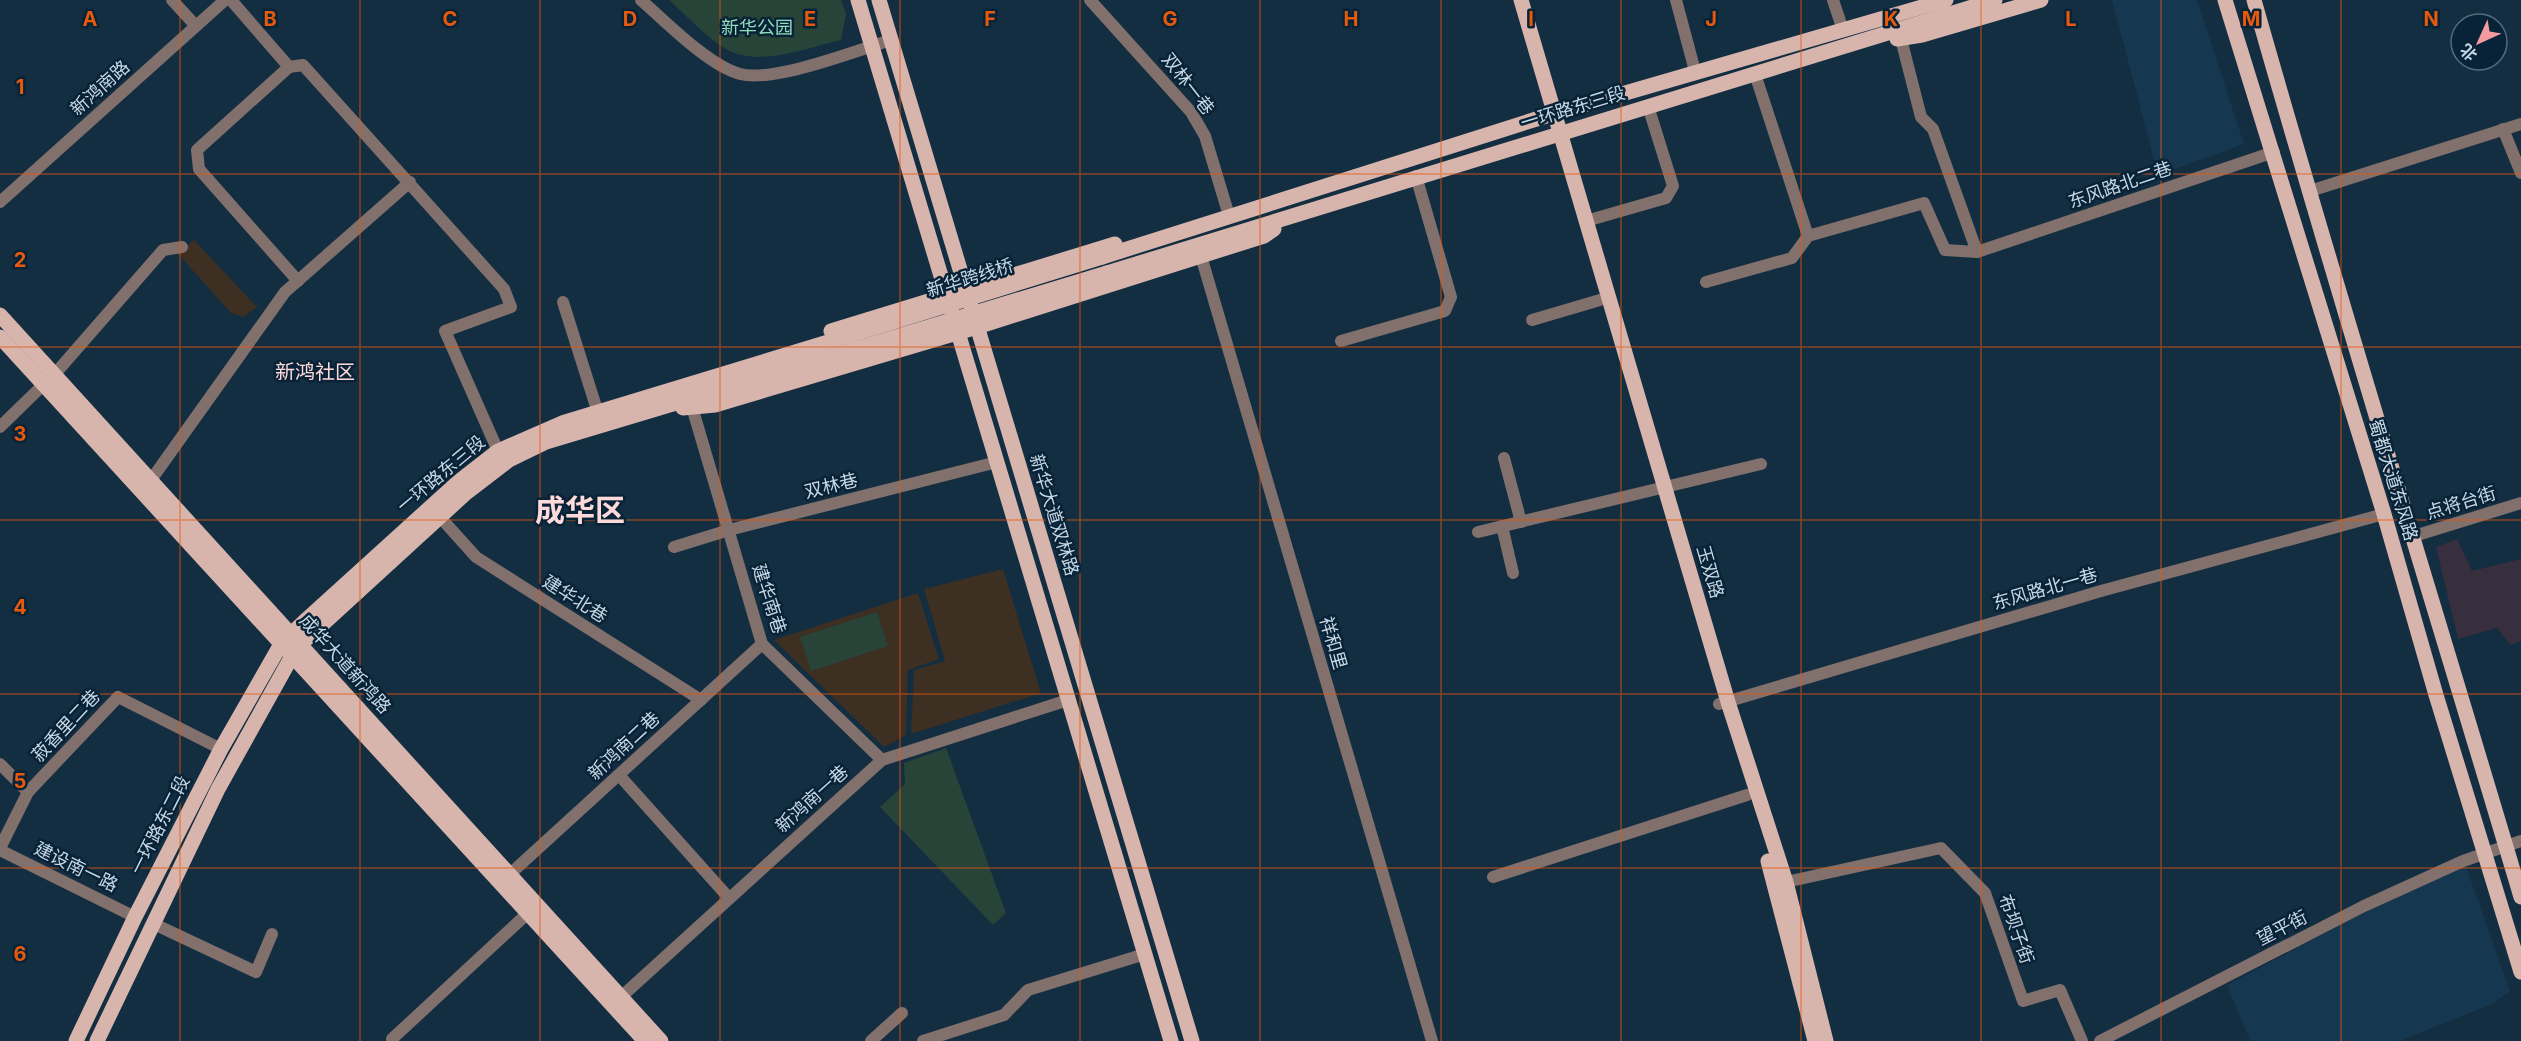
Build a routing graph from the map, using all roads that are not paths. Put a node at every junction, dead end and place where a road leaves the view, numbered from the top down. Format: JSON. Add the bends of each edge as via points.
{"nodes":[{"id":1,"x":172,"y":0,"type":"edge"},
{"id":2,"x":225,"y":0,"type":"edge"},
{"id":3,"x":231,"y":0,"type":"edge"},
{"id":4,"x":641,"y":0,"type":"edge"},
{"id":5,"x":858,"y":0,"type":"edge"},
{"id":6,"x":879,"y":0,"type":"edge"},
{"id":7,"x":1090,"y":0,"type":"edge"},
{"id":8,"x":1511,"y":0,"type":"edge"},
{"id":9,"x":1521,"y":0,"type":"edge"},
{"id":10,"x":1676,"y":0,"type":"edge"},
{"id":11,"x":1833,"y":0,"type":"edge"},
{"id":12,"x":1913,"y":0,"type":"edge"},
{"id":13,"x":1946,"y":0,"type":"edge"},
{"id":14,"x":1995,"y":0,"type":"edge"},
{"id":15,"x":2041,"y":0,"type":"edge"},
{"id":16,"x":2225,"y":0,"type":"edge"},
{"id":17,"x":2255,"y":0,"type":"edge"},
{"id":18,"x":196,"y":26,"type":"junction"},
{"id":19,"x":1860,"y":26,"type":"junction"},
{"id":20,"x":1843,"y":30,"type":"junction"},
{"id":21,"x":1901,"y":39,"type":"junction"},
{"id":22,"x":891,"y":40,"type":"junction"},
{"id":23,"x":1867,"y":41,"type":"junction"},
{"id":24,"x":872,"y":46,"type":"junction"},
{"id":25,"x":289,"y":67,"type":"junction"},
{"id":26,"x":1695,"y":71,"type":"junction"},
{"id":27,"x":1755,"y":74,"type":"junction"},
{"id":28,"x":1648,"y":106,"type":"junction"},
{"id":29,"x":1550,"y":115,"type":"junction"},
{"id":30,"x":2521,"y":124,"type":"edge"},
{"id":31,"x":2503,"y":129,"type":"junction"},
{"id":32,"x":1556,"y":134,"type":"junction"},
{"id":33,"x":2274,"y":152,"type":"junction"},
{"id":34,"x":2521,"y":173,"type":"edge"},
{"id":35,"x":1416,"y":176,"type":"junction"},
{"id":36,"x":410,"y":182,"type":"junction"},
{"id":37,"x":2310,"y":190,"type":"junction"},
{"id":38,"x":1286,"y":200,"type":"junction"},
{"id":39,"x":0,"y":202,"type":"edge"},
{"id":40,"x":1227,"y":209,"type":"junction"},
{"id":41,"x":1291,"y":217,"type":"junction"},
{"id":42,"x":1586,"y":221,"type":"junction"},
{"id":43,"x":1808,"y":236,"type":"junction"},
{"id":44,"x":182,"y":247,"type":"dead end"},
{"id":45,"x":1977,"y":252,"type":"junction"},
{"id":46,"x":1201,"y":256,"type":"junction"},
{"id":47,"x":298,"y":281,"type":"junction"},
{"id":48,"x":1706,"y":282,"type":"dead end"},
{"id":49,"x":966,"y":289,"type":"junction"},
{"id":50,"x":947,"y":295,"type":"junction"},
{"id":51,"x":1600,"y":300,"type":"junction"},
{"id":52,"x":563,"y":302,"type":"dead end"},
{"id":53,"x":0,"y":315,"type":"edge"},
{"id":54,"x":1532,"y":320,"type":"dead end"},
{"id":55,"x":978,"y":327,"type":"junction"},
{"id":56,"x":958,"y":332,"type":"junction"},
{"id":57,"x":0,"y":337,"type":"edge"},
{"id":58,"x":1341,"y":341,"type":"dead end"},
{"id":59,"x":852,"y":343,"type":"junction"},
{"id":60,"x":49,"y":380,"type":"junction"},
{"id":61,"x":649,"y":405,"type":"junction"},
{"id":62,"x":692,"y":407,"type":"junction"},
{"id":63,"x":598,"y":413,"type":"junction"},
{"id":64,"x":0,"y":427,"type":"edge"},
{"id":65,"x":498,"y":451,"type":"junction"},
{"id":66,"x":1504,"y":458,"type":"dead end"},
{"id":67,"x":997,"y":462,"type":"junction"},
{"id":68,"x":1761,"y":464,"type":"dead end"},
{"id":69,"x":151,"y":480,"type":"junction"},
{"id":70,"x":1660,"y":489,"type":"junction"},
{"id":71,"x":2521,"y":503,"type":"edge"},
{"id":72,"x":2384,"y":514,"type":"junction"},
{"id":73,"x":440,"y":517,"type":"junction"},
{"id":74,"x":1521,"y":522,"type":"junction"},
{"id":75,"x":1502,"y":526,"type":"junction"},
{"id":76,"x":729,"y":530,"type":"junction"},
{"id":77,"x":1478,"y":532,"type":"dead end"},
{"id":78,"x":2411,"y":537,"type":"junction"},
{"id":79,"x":674,"y":547,"type":"dead end"},
{"id":80,"x":1513,"y":573,"type":"dead end"},
{"id":81,"x":291,"y":644,"type":"junction"},
{"id":82,"x":762,"y":644,"type":"junction"},
{"id":83,"x":700,"y":700,"type":"junction"},
{"id":84,"x":1068,"y":700,"type":"junction"},
{"id":85,"x":1723,"y":703,"type":"junction"},
{"id":86,"x":221,"y":749,"type":"junction"},
{"id":87,"x":882,"y":760,"type":"junction"},
{"id":88,"x":0,"y":764,"type":"edge"},
{"id":89,"x":619,"y":775,"type":"junction"},
{"id":90,"x":28,"y":792,"type":"junction"},
{"id":91,"x":1748,"y":795,"type":"junction"},
{"id":92,"x":2521,"y":841,"type":"edge"},
{"id":93,"x":2506,"y":845,"type":"junction"},
{"id":94,"x":0,"y":849,"type":"edge"},
{"id":95,"x":2484,"y":852,"type":"junction"},
{"id":96,"x":510,"y":874,"type":"junction"},
{"id":97,"x":1493,"y":877,"type":"dead end"},
{"id":98,"x":1786,"y":882,"type":"junction"},
{"id":99,"x":2521,"y":897,"type":"edge"},
{"id":100,"x":729,"y":898,"type":"junction"},
{"id":101,"x":528,"y":913,"type":"junction"},
{"id":102,"x":135,"y":917,"type":"junction"},
{"id":103,"x":154,"y":924,"type":"junction"},
{"id":104,"x":272,"y":934,"type":"dead end"},
{"id":105,"x":1145,"y":954,"type":"junction"},
{"id":106,"x":2521,"y":972,"type":"edge"},
{"id":107,"x":621,"y":997,"type":"junction"},
{"id":108,"x":902,"y":1013,"type":"dead end"},
{"id":109,"x":392,"y":1039,"type":"dead end"},
{"id":110,"x":76,"y":1041,"type":"edge"},
{"id":111,"x":97,"y":1041,"type":"edge"},
{"id":112,"x":645,"y":1041,"type":"edge"},
{"id":113,"x":661,"y":1041,"type":"edge"},
{"id":114,"x":871,"y":1041,"type":"edge"},
{"id":115,"x":922,"y":1041,"type":"edge"},
{"id":116,"x":1171,"y":1041,"type":"edge"},
{"id":117,"x":1192,"y":1041,"type":"edge"},
{"id":118,"x":1432,"y":1041,"type":"edge"},
{"id":119,"x":1815,"y":1041,"type":"edge"},
{"id":120,"x":1826,"y":1041,"type":"edge"},
{"id":121,"x":2082,"y":1041,"type":"edge"},
{"id":122,"x":2100,"y":1041,"type":"edge"}],
"edges":[{"from":1,"to":18,"type":"street"},
{"from":2,"to":18,"type":"street","name":"新鸿南路"},
{"from":3,"to":25,"type":"street"},
{"from":4,"to":24,"type":"street","via":[[705,54],[739,74],[768,75]]},
{"from":5,"to":24,"type":"main road"},
{"from":6,"to":22,"type":"main road","name":"新华大道双林路"},
{"from":7,"to":40,"type":"street","name":"双林一巷","via":[[1191,112],[1205,135]]},
{"from":8,"to":29,"type":"main road"},
{"from":9,"to":29,"type":"main road"},
{"from":10,"to":26,"type":"street"},
{"from":11,"to":20,"type":"street"},
{"from":12,"to":19,"type":"main road"},
{"from":13,"to":19,"type":"main road"},
{"from":14,"to":23,"type":"main road"},
{"from":15,"to":21,"type":"main road"},
{"from":16,"to":33,"type":"main road","name":"蜀都大道东风路"},
{"from":17,"to":37,"type":"main road","name":"蜀都大道东风路"},
{"from":18,"to":39,"type":"street","name":"新鸿南路"},
{"from":19,"to":20,"type":"main road","name":"一环路东三段"},
{"from":20,"to":26,"type":"main road","name":"一环路东三段"},
{"from":21,"to":23,"type":"main road"},
{"from":21,"to":45,"type":"street","via":[[1921,117],[1933,129]]},
{"from":22,"to":24,"type":"street"},
{"from":22,"to":49,"type":"main road","name":"新华大道双林路"},
{"from":23,"to":27,"type":"main road","name":"一环路东三段"},
{"from":24,"to":50,"type":"main road"},
{"from":25,"to":36,"type":"street","via":[[303,65]]},
{"from":25,"to":47,"type":"street","via":[[197,150],[199,169]]},
{"from":26,"to":29,"type":"main road","name":"一环路东三段"},
{"from":27,"to":28,"type":"main road","name":"一环路东三段"},
{"from":27,"to":43,"type":"street"},
{"from":28,"to":32,"type":"main road","name":"一环路东三段"},
{"from":28,"to":42,"type":"street","via":[[1673,186],[1666,198]]},
{"from":29,"to":32,"type":"main road","name":"玉双路"},
{"from":29,"to":38,"type":"main road","name":"一环路东三段"},
{"from":30,"to":31,"type":"street"},
{"from":31,"to":34,"type":"street"},
{"from":31,"to":37,"type":"street"},
{"from":32,"to":35,"type":"main road","name":"一环路东三段"},
{"from":32,"to":42,"type":"main road","name":"玉双路"},
{"from":32,"to":51,"type":"main road","name":"玉双路"},
{"from":33,"to":45,"type":"street","name":"东风路北二巷"},
{"from":33,"to":72,"type":"main road","name":"蜀都大道东风路"},
{"from":35,"to":41,"type":"main road","name":"一环路东三段"},
{"from":35,"to":58,"type":"street","via":[[1451,297],[1445,311]]},
{"from":36,"to":47,"type":"street"},
{"from":36,"to":65,"type":"street","via":[[504,289],[511,308],[444,331]]},
{"from":37,"to":78,"type":"main road","name":"蜀都大道东风路"},
{"from":38,"to":40,"type":"main road"},
{"from":38,"to":59,"type":"main road","name":"新华跨线桥","bridge":true,"via":[[1102,257]]},
{"from":40,"to":49,"type":"main road"},
{"from":41,"to":46,"type":"main road","via":[[1264,236]]},
{"from":41,"to":59,"type":"main road","name":"新华跨线桥","bridge":true,"via":[[1107,273]]},
{"from":42,"to":70,"type":"main road","name":"玉双路"},
{"from":43,"to":45,"type":"street","name":"东风路北二巷","via":[[1924,203],[1945,250]]},
{"from":43,"to":48,"type":"street","via":[[1792,258]]},
{"from":44,"to":60,"type":"street","via":[[163,250]]},
{"from":46,"to":55,"type":"main road"},
{"from":46,"to":118,"type":"street","name":"祥和里"},
{"from":47,"to":69,"type":"street","via":[[285,292]]},
{"from":49,"to":50,"type":"main road"},
{"from":49,"to":55,"type":"main road","name":"新华大道双林路"},
{"from":50,"to":56,"type":"main road"},
{"from":50,"to":61,"type":"main road","via":[[716,367]]},
{"from":51,"to":54,"type":"street"},
{"from":51,"to":70,"type":"main road","name":"玉双路"},
{"from":52,"to":63,"type":"street"},
{"from":53,"to":60,"type":"main road","name":"成华大道新鸿路"},
{"from":55,"to":56,"type":"main road"},
{"from":55,"to":117,"type":"main road","name":"新华大道双林路"},
{"from":56,"to":62,"type":"main road","via":[[715,405]]},
{"from":56,"to":67,"type":"main road"},
{"from":57,"to":60,"type":"main road","name":"成华大道新鸿路"},
{"from":59,"to":61,"type":"main road"},
{"from":60,"to":64,"type":"street"},
{"from":60,"to":69,"type":"main road","name":"成华大道新鸿路"},
{"from":60,"to":81,"type":"main road","name":"成华大道新鸿路"},
{"from":61,"to":62,"type":"main road"},
{"from":61,"to":63,"type":"main road","name":"一环路东三段"},
{"from":61,"to":73,"type":"main road","name":"一环路东三段","via":[[531,448],[490,473]]},
{"from":62,"to":76,"type":"street","name":"建华南巷"},
{"from":63,"to":65,"type":"main road","name":"一环路东三段","via":[[542,430]]},
{"from":65,"to":81,"type":"main road","name":"一环路东三段","via":[[457,483]]},
{"from":66,"to":74,"type":"street"},
{"from":67,"to":76,"type":"street","name":"双林巷"},
{"from":67,"to":84,"type":"main road"},
{"from":68,"to":70,"type":"street"},
{"from":69,"to":81,"type":"main road","name":"成华大道新鸿路"},
{"from":70,"to":74,"type":"street"},
{"from":70,"to":85,"type":"main road","name":"玉双路"},
{"from":71,"to":78,"type":"street","name":"点将台街"},
{"from":72,"to":85,"type":"street","name":"东风路北一巷","via":[[2090,594]]},
{"from":72,"to":95,"type":"main road","name":"蜀都大道东风路"},
{"from":73,"to":81,"type":"main road","name":"一环路东三段"},
{"from":73,"to":83,"type":"street","name":"建华北巷","via":[[476,557]]},
{"from":74,"to":75,"type":"street"},
{"from":75,"to":77,"type":"street"},
{"from":75,"to":80,"type":"street"},
{"from":76,"to":79,"type":"street","name":"双林巷"},
{"from":76,"to":82,"type":"street","name":"建华南巷"},
{"from":78,"to":93,"type":"main road","name":"蜀都大道东风路"},
{"from":81,"to":86,"type":"main road","name":"一环路东二段"},
{"from":81,"to":96,"type":"main road","name":"成华大道新鸿路"},
{"from":81,"to":101,"type":"main road","name":"成华大道新鸿路"},
{"from":81,"to":103,"type":"main road","name":"一环路东二段"},
{"from":82,"to":83,"type":"street","name":"新鸿南二巷"},
{"from":82,"to":87,"type":"street","name":"建华南巷"},
{"from":83,"to":89,"type":"street","name":"新鸿南二巷"},
{"from":84,"to":87,"type":"street","name":"新鸿南一巷"},
{"from":84,"to":105,"type":"main road"},
{"from":85,"to":91,"type":"main road","name":"玉双路"},
{"from":85,"to":98,"type":"main road","name":"玉双路"},
{"from":86,"to":90,"type":"street","name":"菽香里二巷","via":[[118,697]]},
{"from":86,"to":102,"type":"main road","name":"一环路东二段"},
{"from":87,"to":100,"type":"street","name":"新鸿南一巷"},
{"from":88,"to":90,"type":"street"},
{"from":89,"to":96,"type":"street","name":"新鸿南二巷"},
{"from":89,"to":100,"type":"street"},
{"from":90,"to":94,"type":"street","name":"菽香里二巷"},
{"from":91,"to":97,"type":"street"},
{"from":91,"to":119,"type":"main road","name":"玉双路"},
{"from":92,"to":93,"type":"street","name":"望平街"},
{"from":93,"to":95,"type":"street","name":"望平街"},
{"from":93,"to":99,"type":"main road","name":"蜀都大道东风路"},
{"from":94,"to":102,"type":"street","name":"建设南一路"},
{"from":95,"to":106,"type":"main road","name":"蜀都大道东风路"},
{"from":95,"to":122,"type":"street","name":"望平街","via":[[2364,906]]},
{"from":96,"to":107,"type":"main road","name":"成华大道新鸿路"},
{"from":98,"to":120,"type":"main road","name":"玉双路"},
{"from":98,"to":121,"type":"street","name":"布坝子街","via":[[1941,848],[1985,893],[2022,1001],[2060,990]]},
{"from":100,"to":107,"type":"street","name":"新鸿南一巷"},
{"from":101,"to":109,"type":"street"},
{"from":101,"to":112,"type":"main road","name":"成华大道新鸿路"},
{"from":102,"to":110,"type":"main road","name":"一环路东二段"},
{"from":103,"to":104,"type":"street","via":[[256,972]]},
{"from":103,"to":111,"type":"main road","name":"一环路东二段"},
{"from":105,"to":115,"type":"street","via":[[1028,990],[1004,1015]]},
{"from":105,"to":116,"type":"main road"},
{"from":107,"to":113,"type":"main road","name":"成华大道新鸿路"},
{"from":108,"to":114,"type":"street"}]}
